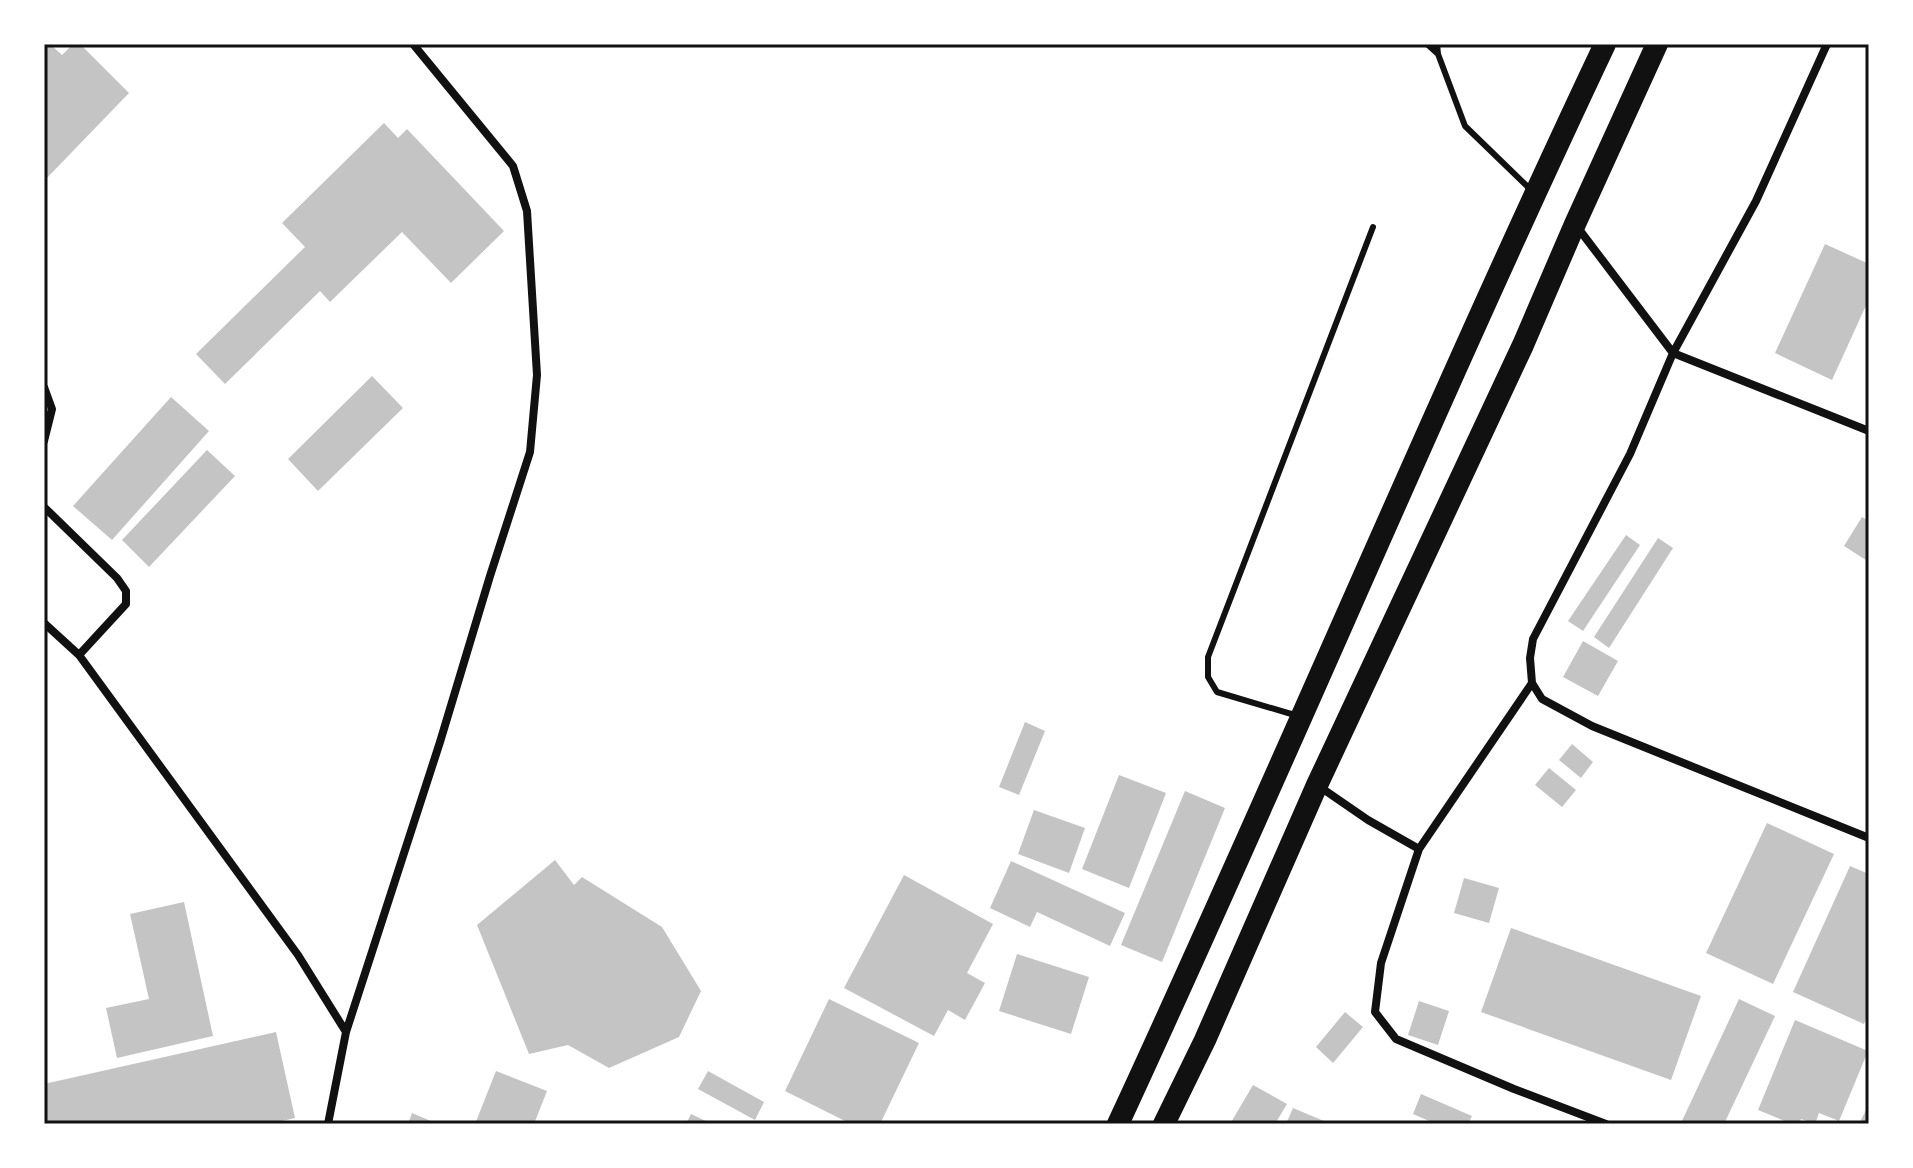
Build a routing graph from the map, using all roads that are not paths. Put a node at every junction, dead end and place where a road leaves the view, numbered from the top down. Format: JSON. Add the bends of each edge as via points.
{"nodes":[{"id":1,"x":413,"y":44,"type":"edge"},
{"id":2,"x":1427,"y":44,"type":"edge"},
{"id":3,"x":1437,"y":44,"type":"edge"},
{"id":4,"x":1605,"y":44,"type":"edge"},
{"id":5,"x":1657,"y":44,"type":"edge"},
{"id":6,"x":1827,"y":44,"type":"edge"},
{"id":7,"x":1438,"y":54,"type":"junction"},
{"id":8,"x":1534,"y":194,"type":"junction"},
{"id":9,"x":1575,"y":224,"type":"junction"},
{"id":10,"x":1373,"y":227,"type":"dead end"},
{"id":11,"x":1673,"y":353,"type":"junction"},
{"id":12,"x":44,"y":387,"type":"edge"},
{"id":13,"x":1869,"y":431,"type":"edge"},
{"id":14,"x":44,"y":441,"type":"edge"},
{"id":15,"x":44,"y":507,"type":"edge"},
{"id":16,"x":44,"y":623,"type":"edge"},
{"id":17,"x":79,"y":655,"type":"junction"},
{"id":18,"x":1532,"y":683,"type":"junction"},
{"id":19,"x":1301,"y":717,"type":"junction"},
{"id":20,"x":1317,"y":785,"type":"junction"},
{"id":21,"x":1869,"y":838,"type":"edge"},
{"id":22,"x":1419,"y":849,"type":"junction"},
{"id":23,"x":346,"y":1032,"type":"junction"},
{"id":24,"x":328,"y":1124,"type":"edge"},
{"id":25,"x":1118,"y":1124,"type":"edge"},
{"id":26,"x":1164,"y":1124,"type":"edge"},
{"id":27,"x":1606,"y":1124,"type":"edge"}],
"edges":[{"from":1,"to":23,"type":"street","via":[[513,166],[527,211],[537,375],[530,452]]},
{"from":2,"to":7,"type":"lane"},
{"from":3,"to":7,"type":"lane"},
{"from":4,"to":8,"type":"highway"},
{"from":5,"to":9,"type":"highway"},
{"from":6,"to":11,"type":"street","via":[[1756,201]]},
{"from":7,"to":8,"type":"lane","via":[[1465,126]]},
{"from":8,"to":19,"type":"highway"},
{"from":9,"to":11,"type":"street"},
{"from":9,"to":20,"type":"highway"},
{"from":10,"to":19,"type":"lane","via":[[1208,657],[1208,677],[1217,692]]},
{"from":11,"to":13,"type":"street"},
{"from":11,"to":18,"type":"street","via":[[1630,454],[1533,639]]},
{"from":12,"to":14,"type":"street","via":[[52,409]]},
{"from":15,"to":17,"type":"street","via":[[126,591],[126,604]]},
{"from":16,"to":17,"type":"street"},
{"from":17,"to":23,"type":"street","via":[[298,955]]},
{"from":18,"to":21,"type":"street","via":[[1542,699],[1592,726]]},
{"from":18,"to":22,"type":"street"},
{"from":19,"to":25,"type":"highway"},
{"from":20,"to":22,"type":"street"},
{"from":20,"to":26,"type":"highway"},
{"from":22,"to":27,"type":"street","via":[[1381,963],[1375,1012],[1396,1039]]},
{"from":23,"to":24,"type":"street"}]}
